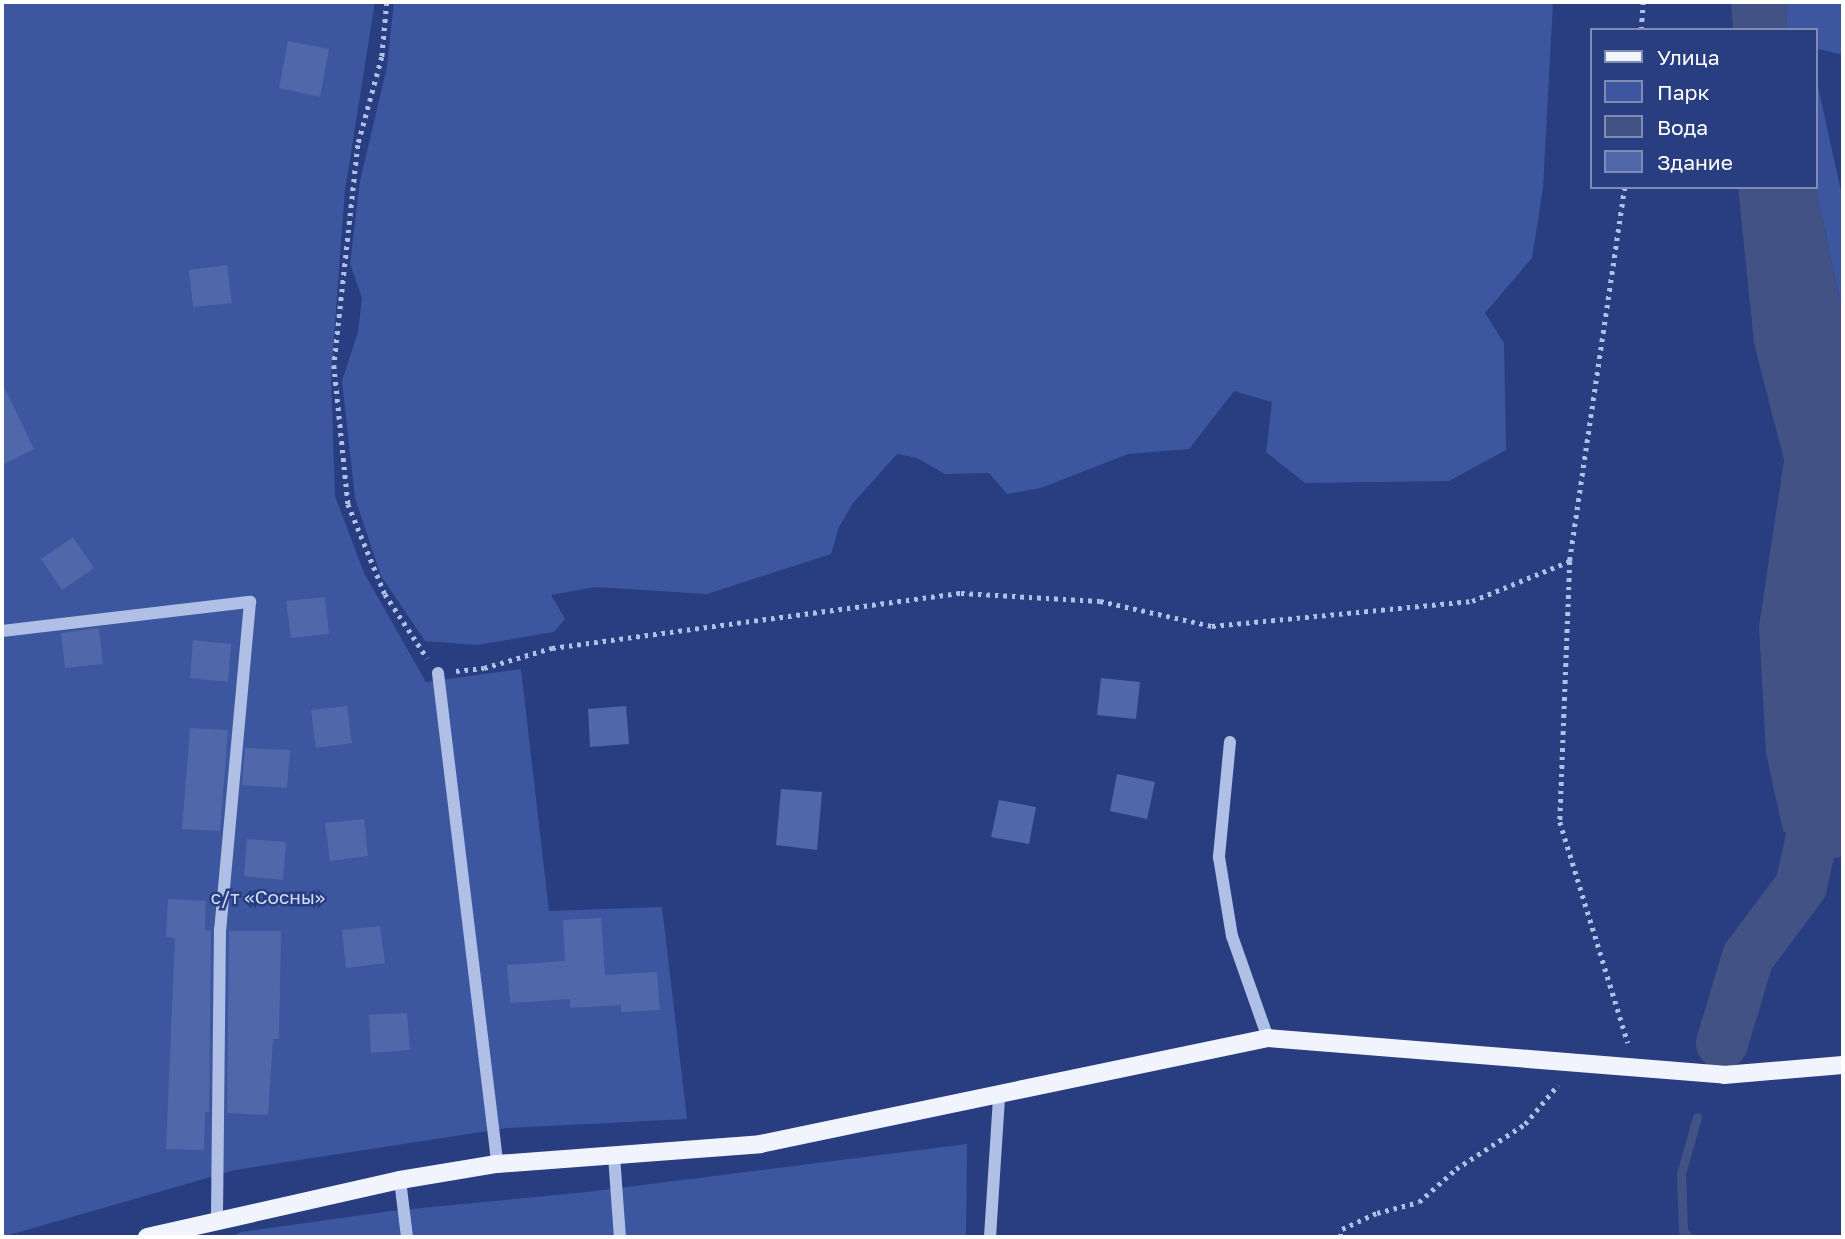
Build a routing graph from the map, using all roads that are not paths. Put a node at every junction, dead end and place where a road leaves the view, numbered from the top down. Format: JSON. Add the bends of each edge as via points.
{"nodes":[{"id":1,"x":2,"y":631,"type":"edge"},
{"id":2,"x":438,"y":673,"type":"road end"},
{"id":3,"x":1230,"y":742,"type":"dead end"},
{"id":4,"x":1268,"y":1038,"type":"junction"},
{"id":5,"x":1843,"y":1065,"type":"edge"},
{"id":6,"x":999,"y":1096,"type":"junction"},
{"id":7,"x":614,"y":1156,"type":"junction"},
{"id":8,"x":496,"y":1164,"type":"junction"},
{"id":9,"x":400,"y":1180,"type":"junction"},
{"id":10,"x":217,"y":1221,"type":"junction"},
{"id":11,"x":147,"y":1237,"type":"edge"},
{"id":12,"x":407,"y":1237,"type":"edge"},
{"id":13,"x":620,"y":1237,"type":"edge"},
{"id":14,"x":990,"y":1237,"type":"edge"}],
"edges":[{"from":1,"to":10,"type":"street","via":[[250,603],[220,929]]},
{"from":2,"to":8,"type":"street"},
{"from":3,"to":4,"type":"street","via":[[1219,857],[1232,936]]},
{"from":4,"to":5,"type":"main road","via":[[1348,1041],[1637,1071],[1724,1075]]},
{"from":4,"to":6,"type":"main road","via":[[1115,1067]]},
{"from":6,"to":7,"type":"main road","via":[[760,1144]]},
{"from":6,"to":14,"type":"street"},
{"from":7,"to":8,"type":"main road"},
{"from":7,"to":13,"type":"street"},
{"from":8,"to":9,"type":"main road"},
{"from":9,"to":10,"type":"main road"},
{"from":9,"to":12,"type":"street"},
{"from":10,"to":11,"type":"main road"}]}
